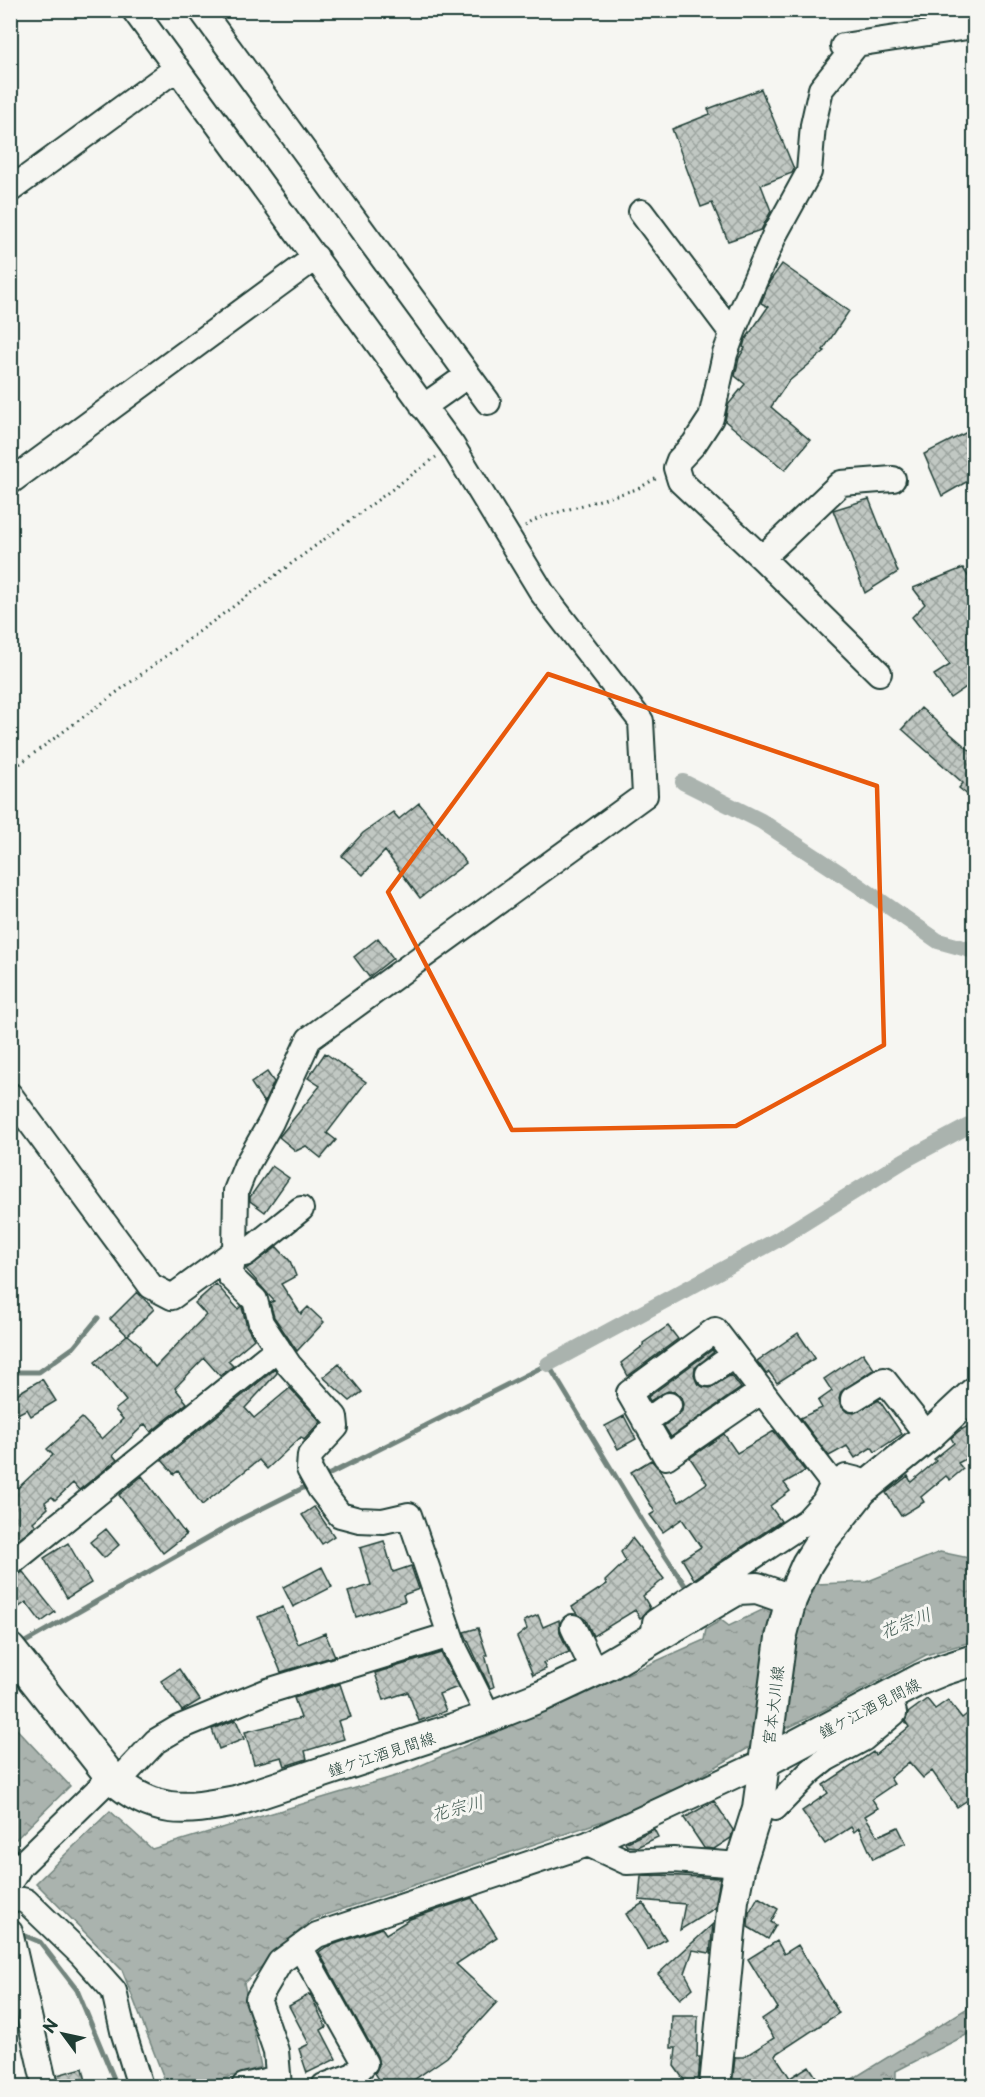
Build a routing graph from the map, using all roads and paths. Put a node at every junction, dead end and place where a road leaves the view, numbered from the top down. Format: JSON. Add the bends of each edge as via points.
{"nodes":[{"id":1,"x":134,"y":10,"type":"edge"},
{"id":2,"x":201,"y":10,"type":"edge"},
{"id":3,"x":975,"y":27,"type":"edge"},
{"id":4,"x":177,"y":68,"type":"junction"},
{"id":5,"x":10,"y":190,"type":"edge"},
{"id":6,"x":641,"y":212,"type":"dead end"},
{"id":7,"x":316,"y":257,"type":"junction"},
{"id":8,"x":732,"y":333,"type":"junction"},
{"id":9,"x":446,"y":391,"type":"junction"},
{"id":10,"x":488,"y":402,"type":"dead end"},
{"id":11,"x":452,"y":445,"type":"junction"},
{"id":12,"x":676,"y":468,"type":"junction"},
{"id":13,"x":893,"y":479,"type":"dead end"},
{"id":14,"x":10,"y":482,"type":"edge"},
{"id":15,"x":539,"y":518,"type":"dead end"},
{"id":16,"x":762,"y":558,"type":"junction"},
{"id":17,"x":879,"y":673,"type":"dead end"},
{"id":18,"x":10,"y":771,"type":"edge"},
{"id":19,"x":10,"y":1095,"type":"edge"},
{"id":20,"x":302,"y":1209,"type":"dead end"},
{"id":21,"x":235,"y":1251,"type":"junction"},
{"id":22,"x":278,"y":1348,"type":"junction"},
{"id":23,"x":734,"y":1355,"type":"junction"},
{"id":24,"x":708,"y":1374,"type":"dead end"},
{"id":25,"x":762,"y":1391,"type":"junction"},
{"id":26,"x":975,"y":1393,"type":"edge"},
{"id":27,"x":853,"y":1400,"type":"dead end"},
{"id":28,"x":669,"y":1405,"type":"dead end"},
{"id":29,"x":645,"y":1422,"type":"junction"},
{"id":30,"x":928,"y":1436,"type":"junction"},
{"id":31,"x":833,"y":1484,"type":"junction"},
{"id":32,"x":862,"y":1490,"type":"junction"},
{"id":33,"x":10,"y":1564,"type":"edge"},
{"id":34,"x":789,"y":1594,"type":"junction"},
{"id":35,"x":573,"y":1627,"type":"dead end"},
{"id":36,"x":450,"y":1635,"type":"junction"},
{"id":37,"x":654,"y":1639,"type":"junction"},
{"id":38,"x":12,"y":1651,"type":"edge"},
{"id":39,"x":975,"y":1660,"type":"edge"},
{"id":40,"x":594,"y":1671,"type":"junction"},
{"id":41,"x":889,"y":1695,"type":"junction"},
{"id":42,"x":489,"y":1717,"type":"junction"},
{"id":43,"x":766,"y":1754,"type":"junction"},
{"id":44,"x":111,"y":1777,"type":"junction"},
{"id":45,"x":775,"y":1808,"type":"dead end"},
{"id":46,"x":588,"y":1844,"type":"junction"},
{"id":47,"x":740,"y":1865,"type":"junction"},
{"id":48,"x":10,"y":1882,"type":"edge"},
{"id":49,"x":10,"y":1897,"type":"edge"},
{"id":50,"x":10,"y":1932,"type":"edge"},
{"id":51,"x":304,"y":1954,"type":"dead end"},
{"id":52,"x":279,"y":2082,"type":"edge"},
{"id":53,"x":45,"y":2086,"type":"edge"},
{"id":54,"x":140,"y":2086,"type":"edge"},
{"id":55,"x":244,"y":2086,"type":"edge"},
{"id":56,"x":324,"y":2086,"type":"edge"},
{"id":57,"x":715,"y":2086,"type":"edge"}],
"edges":[{"from":1,"to":4,"type":"street"},
{"from":2,"to":9,"type":"street"},
{"from":3,"to":8,"type":"street","via":[[848,46],[821,88],[808,172],[775,234]]},
{"from":4,"to":5,"type":"street"},
{"from":4,"to":7,"type":"street"},
{"from":6,"to":8,"type":"street"},
{"from":7,"to":9,"type":"street"},
{"from":7,"to":14,"type":"street"},
{"from":8,"to":12,"type":"street","via":[[711,418]]},
{"from":9,"to":10,"type":"street"},
{"from":9,"to":11,"type":"street"},
{"from":11,"to":18,"type":"path"},
{"from":11,"to":21,"type":"street","via":[[543,594],[641,721],[645,795],[309,1039],[236,1191]]},
{"from":12,"to":15,"type":"path","via":[[637,489]]},
{"from":12,"to":16,"type":"street","via":[[680,481]]},
{"from":13,"to":16,"type":"street","via":[[841,483]]},
{"from":16,"to":17,"type":"street"},
{"from":19,"to":21,"type":"street","via":[[151,1286],[171,1297]]},
{"from":20,"to":21,"type":"street","via":[[245,1254]]},
{"from":21,"to":22,"type":"street","via":[[230,1276],[255,1300],[261,1323]]},
{"from":22,"to":33,"type":"street"},
{"from":22,"to":36,"type":"street","via":[[334,1417],[336,1427],[310,1455],[314,1479],[340,1515],[383,1521],[409,1515]]},
{"from":23,"to":24,"type":"street"},
{"from":23,"to":25,"type":"street"},
{"from":23,"to":29,"type":"street","via":[[715,1330],[628,1393]]},
{"from":25,"to":29,"type":"street","via":[[666,1457]]},
{"from":25,"to":31,"type":"street"},
{"from":26,"to":30,"type":"main road","name":"宮本大川線"},
{"from":27,"to":30,"type":"street","via":[[884,1380]]},
{"from":28,"to":29,"type":"street"},
{"from":30,"to":32,"type":"main road","name":"宮本大川線"},
{"from":31,"to":32,"type":"street","via":[[846,1477],[858,1480]]},
{"from":31,"to":37,"type":"street","via":[[807,1521],[655,1622]]},
{"from":32,"to":34,"type":"main road","name":"宮本大川線","via":[[821,1542]]},
{"from":34,"to":37,"type":"main road","name":"鐘ケ江酒見間線","via":[[738,1589]]},
{"from":34,"to":43,"type":"main road","name":"宮本大川線"},
{"from":35,"to":40,"type":"street"},
{"from":36,"to":42,"type":"street"},
{"from":36,"to":44,"type":"street","via":[[268,1691],[178,1728],[156,1741],[126,1773]]},
{"from":37,"to":40,"type":"main road","name":"鐘ケ江酒見間線"},
{"from":38,"to":44,"type":"main road","name":"鐘ケ江酒見間線"},
{"from":39,"to":41,"type":"main road","name":"鐘ケ江酒見間線"},
{"from":40,"to":42,"type":"main road","name":"鐘ケ江酒見間線"},
{"from":41,"to":43,"type":"main road","name":"鐘ケ江酒見間線"},
{"from":41,"to":45,"type":"street","via":[[894,1713],[863,1739],[826,1759]]},
{"from":42,"to":44,"type":"main road","name":"鐘ケ江酒見間線","via":[[236,1801],[206,1807],[179,1809],[147,1803]]},
{"from":43,"to":46,"type":"street"},
{"from":43,"to":47,"type":"main road","name":"宮本大川線","via":[[758,1808]]},
{"from":44,"to":48,"type":"street","via":[[21,1865]]},
{"from":46,"to":47,"type":"street","via":[[627,1862],[673,1860]]},
{"from":46,"to":52,"type":"street","via":[[318,1935],[280,1962],[258,1999],[276,2051]]},
{"from":47,"to":57,"type":"main road","name":"宮本大川線","via":[[733,1900]]},
{"from":49,"to":54,"type":"street","via":[[26,1901],[114,1991]]},
{"from":50,"to":53,"type":"street"},
{"from":51,"to":56,"type":"street","via":[[365,2063],[354,2074]]},
{"from":52,"to":55,"type":"street"}]}
